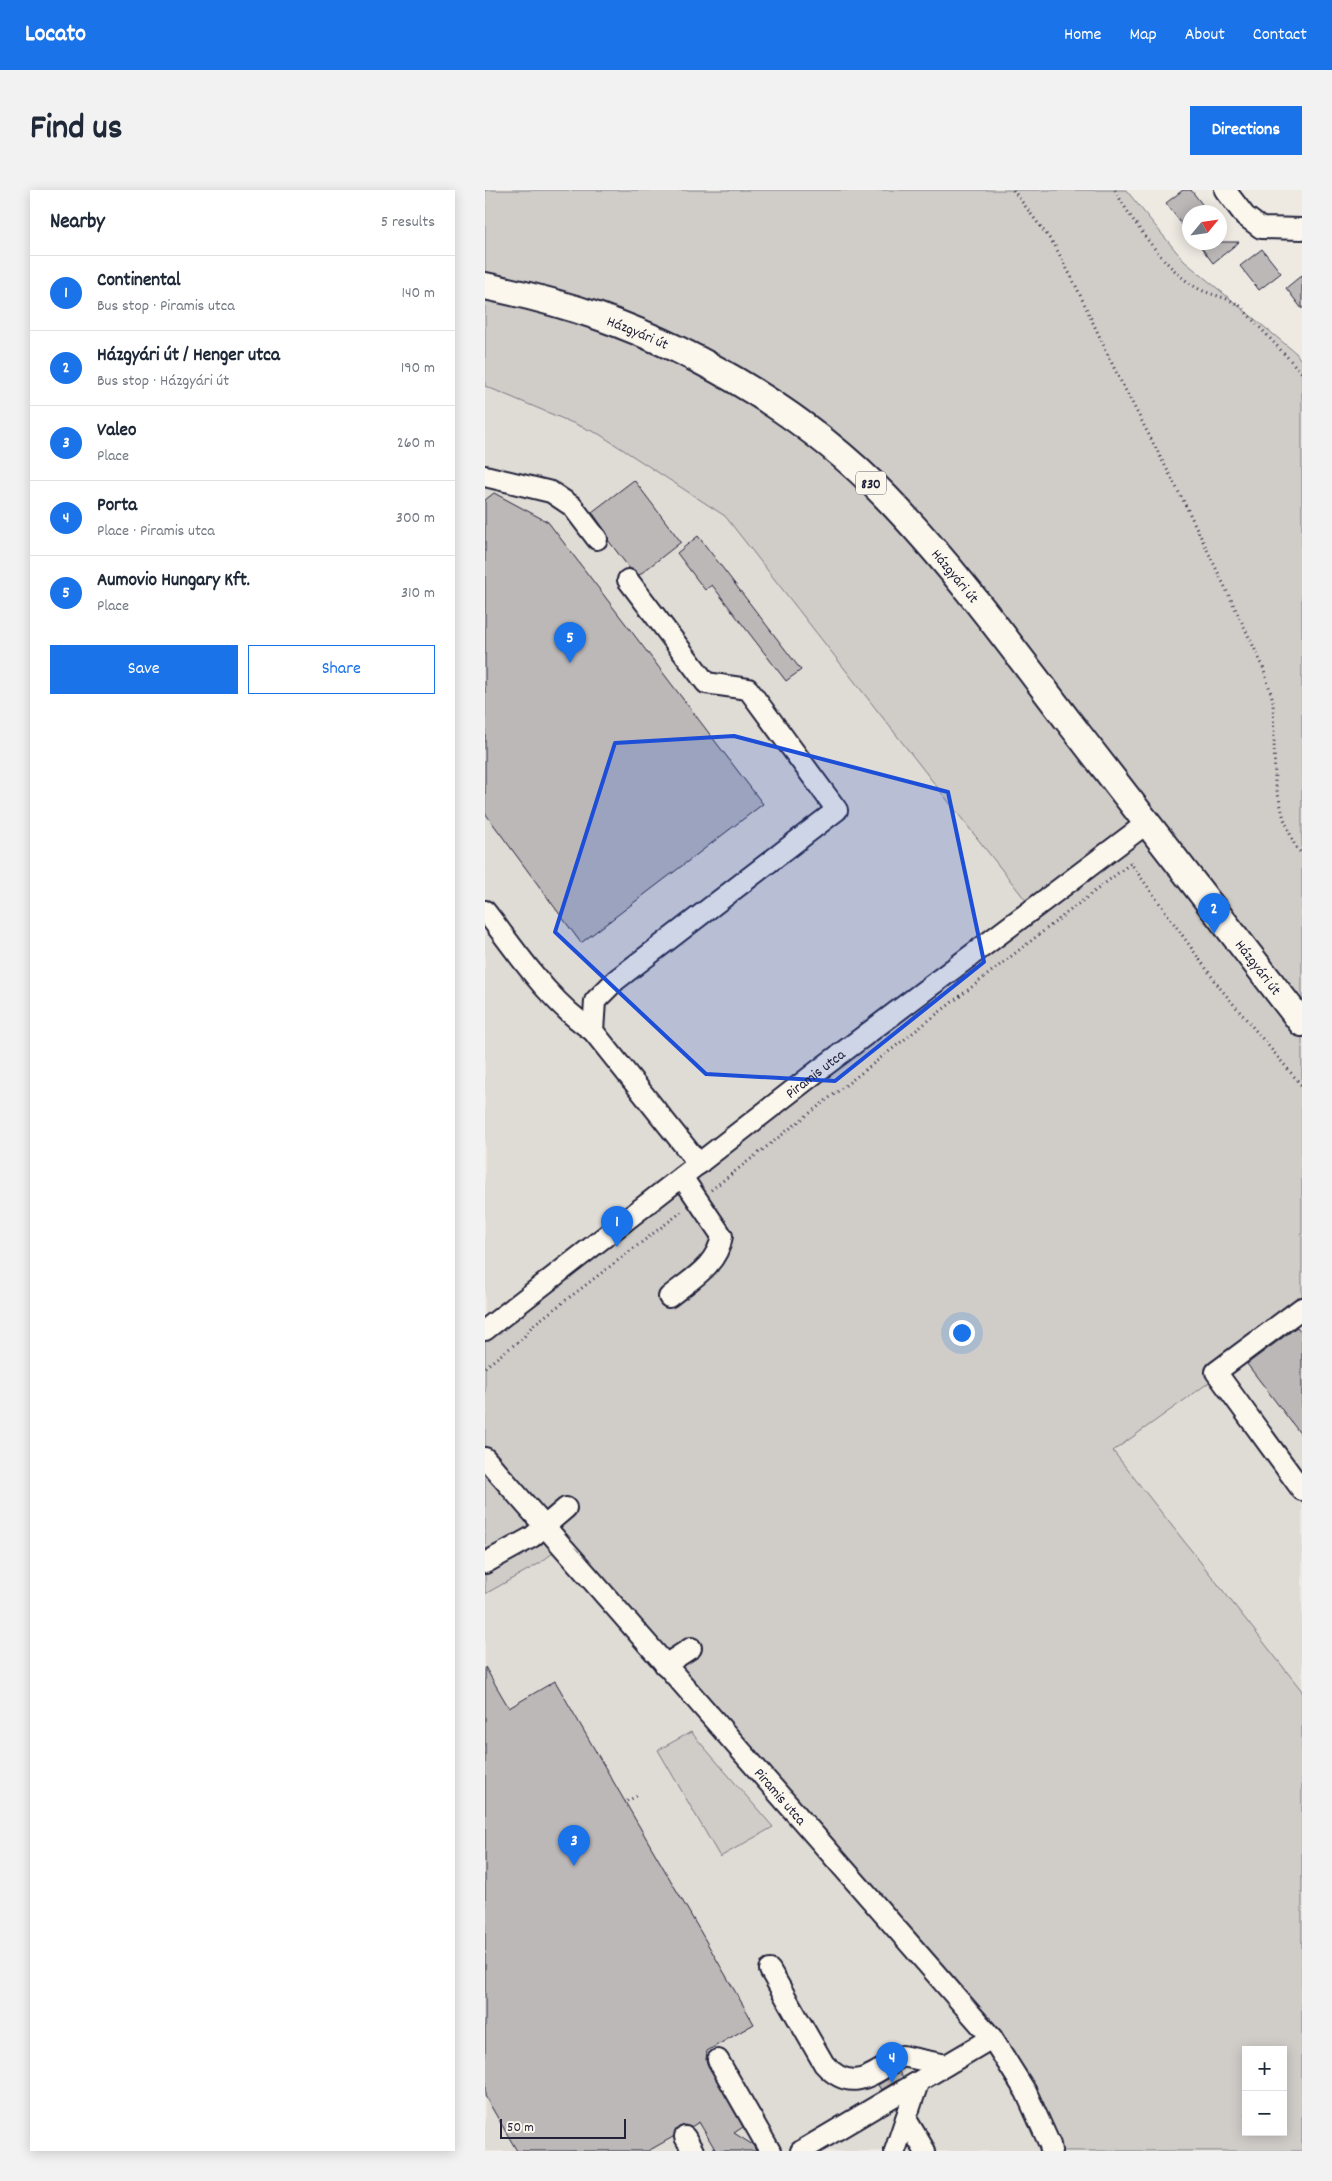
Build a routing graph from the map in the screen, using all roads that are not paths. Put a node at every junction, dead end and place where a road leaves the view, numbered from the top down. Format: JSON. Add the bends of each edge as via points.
{"nodes":[{"id":1,"x":1225,"y":190,"type":"edge"},
{"id":2,"x":1302,"y":229,"type":"edge"},
{"id":3,"x":485,"y":286,"type":"edge"},
{"id":4,"x":489,"y":480,"type":"edge"},
{"id":5,"x":597,"y":539,"type":"dead end"},
{"id":6,"x":628,"y":580,"type":"dead end"},
{"id":7,"x":1147,"y":823,"type":"junction"},
{"id":8,"x":485,"y":911,"type":"edge"},
{"id":9,"x":1302,"y":1023,"type":"edge"},
{"id":10,"x":593,"y":1031,"type":"junction"},
{"id":11,"x":699,"y":1164,"type":"junction"},
{"id":12,"x":682,"y":1176,"type":"junction"},
{"id":13,"x":669,"y":1297,"type":"dead end"},
{"id":14,"x":1302,"y":1308,"type":"edge"},
{"id":15,"x":485,"y":1330,"type":"edge"},
{"id":16,"x":485,"y":1458,"type":"edge"},
{"id":17,"x":1302,"y":1490,"type":"edge"},
{"id":18,"x":566,"y":1508,"type":"dead end"},
{"id":19,"x":545,"y":1527,"type":"junction"},
{"id":20,"x":485,"y":1563,"type":"edge"},
{"id":21,"x":691,"y":1648,"type":"dead end"},
{"id":22,"x":665,"y":1665,"type":"junction"},
{"id":23,"x":770,"y":1970,"type":"dead end"},
{"id":24,"x":991,"y":2038,"type":"junction"},
{"id":25,"x":718,"y":2060,"type":"dead end"},
{"id":26,"x":946,"y":2065,"type":"junction"},
{"id":27,"x":918,"y":2083,"type":"junction"},
{"id":28,"x":906,"y":2119,"type":"junction"},
{"id":29,"x":831,"y":2144,"type":"edge"},
{"id":30,"x":917,"y":2146,"type":"edge"},
{"id":31,"x":770,"y":2151,"type":"edge"},
{"id":32,"x":801,"y":2151,"type":"edge"},
{"id":33,"x":895,"y":2151,"type":"edge"},
{"id":34,"x":1051,"y":2151,"type":"edge"}],
"edges":[{"from":1,"to":2,"type":"street","via":[[1245,216],[1261,228]]},
{"from":3,"to":7,"type":"main road","name":"Házgyári út","number":"830","via":[[540,298],[657,341],[771,402],[828,444],[885,496],[934,549]]},
{"from":4,"to":5,"type":"street","via":[[551,492],[572,506]]},
{"from":6,"to":10,"type":"street","via":[[706,683],[748,689],[837,810],[616,980],[595,1001]]},
{"from":7,"to":9,"type":"main road","name":"Házgyári út","number":"830"},
{"from":7,"to":11,"type":"street","name":"Piramis utca"},
{"from":8,"to":10,"type":"street","via":[[548,993],[574,1019]]},
{"from":10,"to":11,"type":"street"},
{"from":11,"to":12,"type":"street","name":"Piramis utca"},
{"from":12,"to":13,"type":"street","via":[[722,1236],[712,1261]]},
{"from":12,"to":15,"type":"street","name":"Piramis utca"},
{"from":14,"to":17,"type":"street","via":[[1216,1372]]},
{"from":16,"to":19,"type":"street","name":"Piramis utca"},
{"from":18,"to":19,"type":"street"},
{"from":19,"to":20,"type":"street"},
{"from":19,"to":22,"type":"street","name":"Piramis utca"},
{"from":21,"to":22,"type":"street"},
{"from":22,"to":24,"type":"street","name":"Piramis utca"},
{"from":23,"to":26,"type":"street","via":[[824,2064],[834,2075],[843,2079],[863,2079],[902,2056]]},
{"from":24,"to":26,"type":"street"},
{"from":24,"to":34,"type":"street","name":"Piramis utca","via":[[1026,2092]]},
{"from":25,"to":31,"type":"street"},
{"from":26,"to":27,"type":"street"},
{"from":27,"to":28,"type":"street"},
{"from":27,"to":29,"type":"street"},
{"from":28,"to":30,"type":"street"},
{"from":28,"to":33,"type":"street"},
{"from":29,"to":32,"type":"street"}]}
